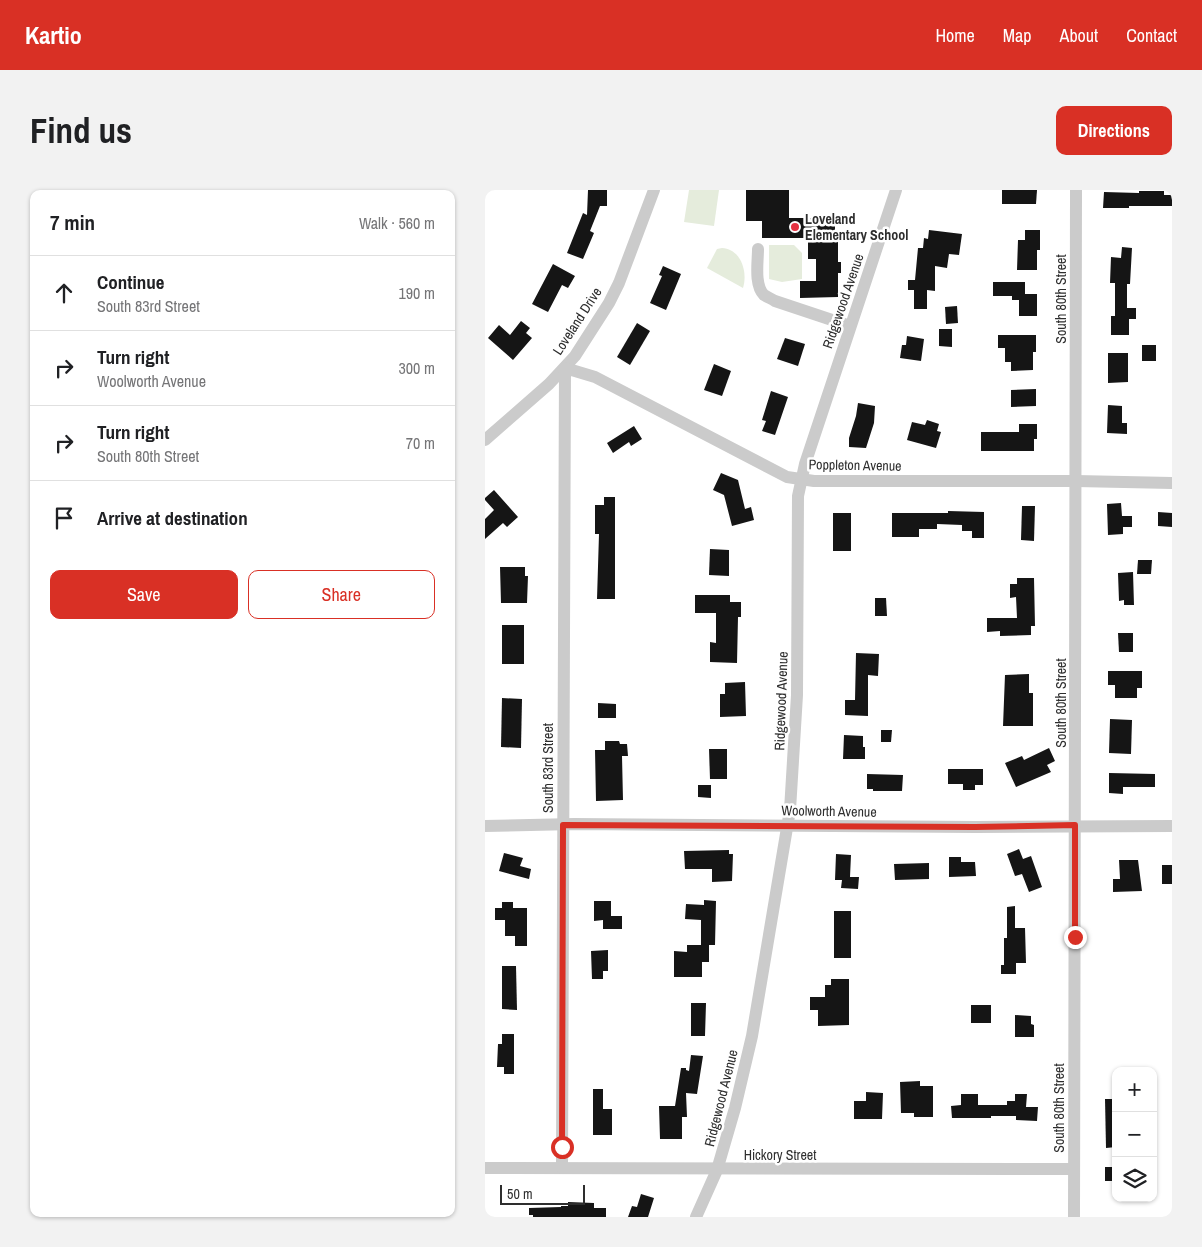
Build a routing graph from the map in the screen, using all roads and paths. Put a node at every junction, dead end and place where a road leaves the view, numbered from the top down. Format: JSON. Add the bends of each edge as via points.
{"nodes":[{"id":1,"x":654,"y":190,"type":"edge"},
{"id":2,"x":896,"y":190,"type":"edge"},
{"id":3,"x":1076,"y":190,"type":"edge"},
{"id":4,"x":758,"y":249,"type":"dead end"},
{"id":5,"x":850,"y":326,"type":"junction"},
{"id":6,"x":565,"y":368,"type":"junction"},
{"id":7,"x":485,"y":440,"type":"edge"},
{"id":8,"x":802,"y":479,"type":"junction"},
{"id":9,"x":1076,"y":481,"type":"junction"},
{"id":10,"x":1172,"y":483,"type":"edge"},
{"id":11,"x":563,"y":825,"type":"junction"},
{"id":12,"x":787,"y":825,"type":"junction"},
{"id":13,"x":1075,"y":825,"type":"junction"},
{"id":14,"x":485,"y":826,"type":"edge"},
{"id":15,"x":1172,"y":826,"type":"edge"},
{"id":16,"x":485,"y":1168,"type":"edge"},
{"id":17,"x":562,"y":1168,"type":"junction"},
{"id":18,"x":1074,"y":1169,"type":"junction"},
{"id":19,"x":717,"y":1170,"type":"junction"},
{"id":20,"x":696,"y":1217,"type":"edge"},
{"id":21,"x":1074,"y":1217,"type":"edge"}],
"edges":[{"from":1,"to":6,"type":"street","name":"Loveland Drive","via":[[615,290]]},
{"from":2,"to":5,"type":"street","name":"Ridgewood Avenue"},
{"from":3,"to":9,"type":"street","name":"South 80th Street"},
{"from":4,"to":5,"type":"street","via":[[760,288],[765,295]]},
{"from":5,"to":8,"type":"street","name":"Ridgewood Avenue"},
{"from":6,"to":7,"type":"street","name":"Loveland Drive"},
{"from":6,"to":8,"type":"street","name":"Poppleton Avenue","via":[[595,377],[780,475]]},
{"from":6,"to":11,"type":"street","name":"South 83rd Street"},
{"from":8,"to":9,"type":"street","name":"Poppleton Avenue"},
{"from":8,"to":12,"type":"street","name":"Ridgewood Avenue","via":[[798,496],[797,695]]},
{"from":9,"to":10,"type":"street","name":"Poppleton Avenue"},
{"from":9,"to":13,"type":"street","name":"South 80th Street"},
{"from":11,"to":12,"type":"street","name":"Woolworth Avenue"},
{"from":11,"to":14,"type":"street","name":"Woolworth Avenue"},
{"from":11,"to":17,"type":"street","name":"South 83rd Street"},
{"from":12,"to":13,"type":"street","name":"Woolworth Avenue"},
{"from":12,"to":19,"type":"street","name":"Ridgewood Avenue","via":[[752,1036]]},
{"from":13,"to":15,"type":"street","name":"Woolworth Avenue"},
{"from":13,"to":18,"type":"street","name":"South 80th Street"},
{"from":16,"to":17,"type":"street","name":"Hickory Street"},
{"from":17,"to":19,"type":"street","name":"Hickory Street"},
{"from":18,"to":19,"type":"street","name":"Hickory Street"},
{"from":18,"to":21,"type":"street","name":"South 80th Street"},
{"from":19,"to":20,"type":"street","name":"Ridgewood Avenue"}]}
